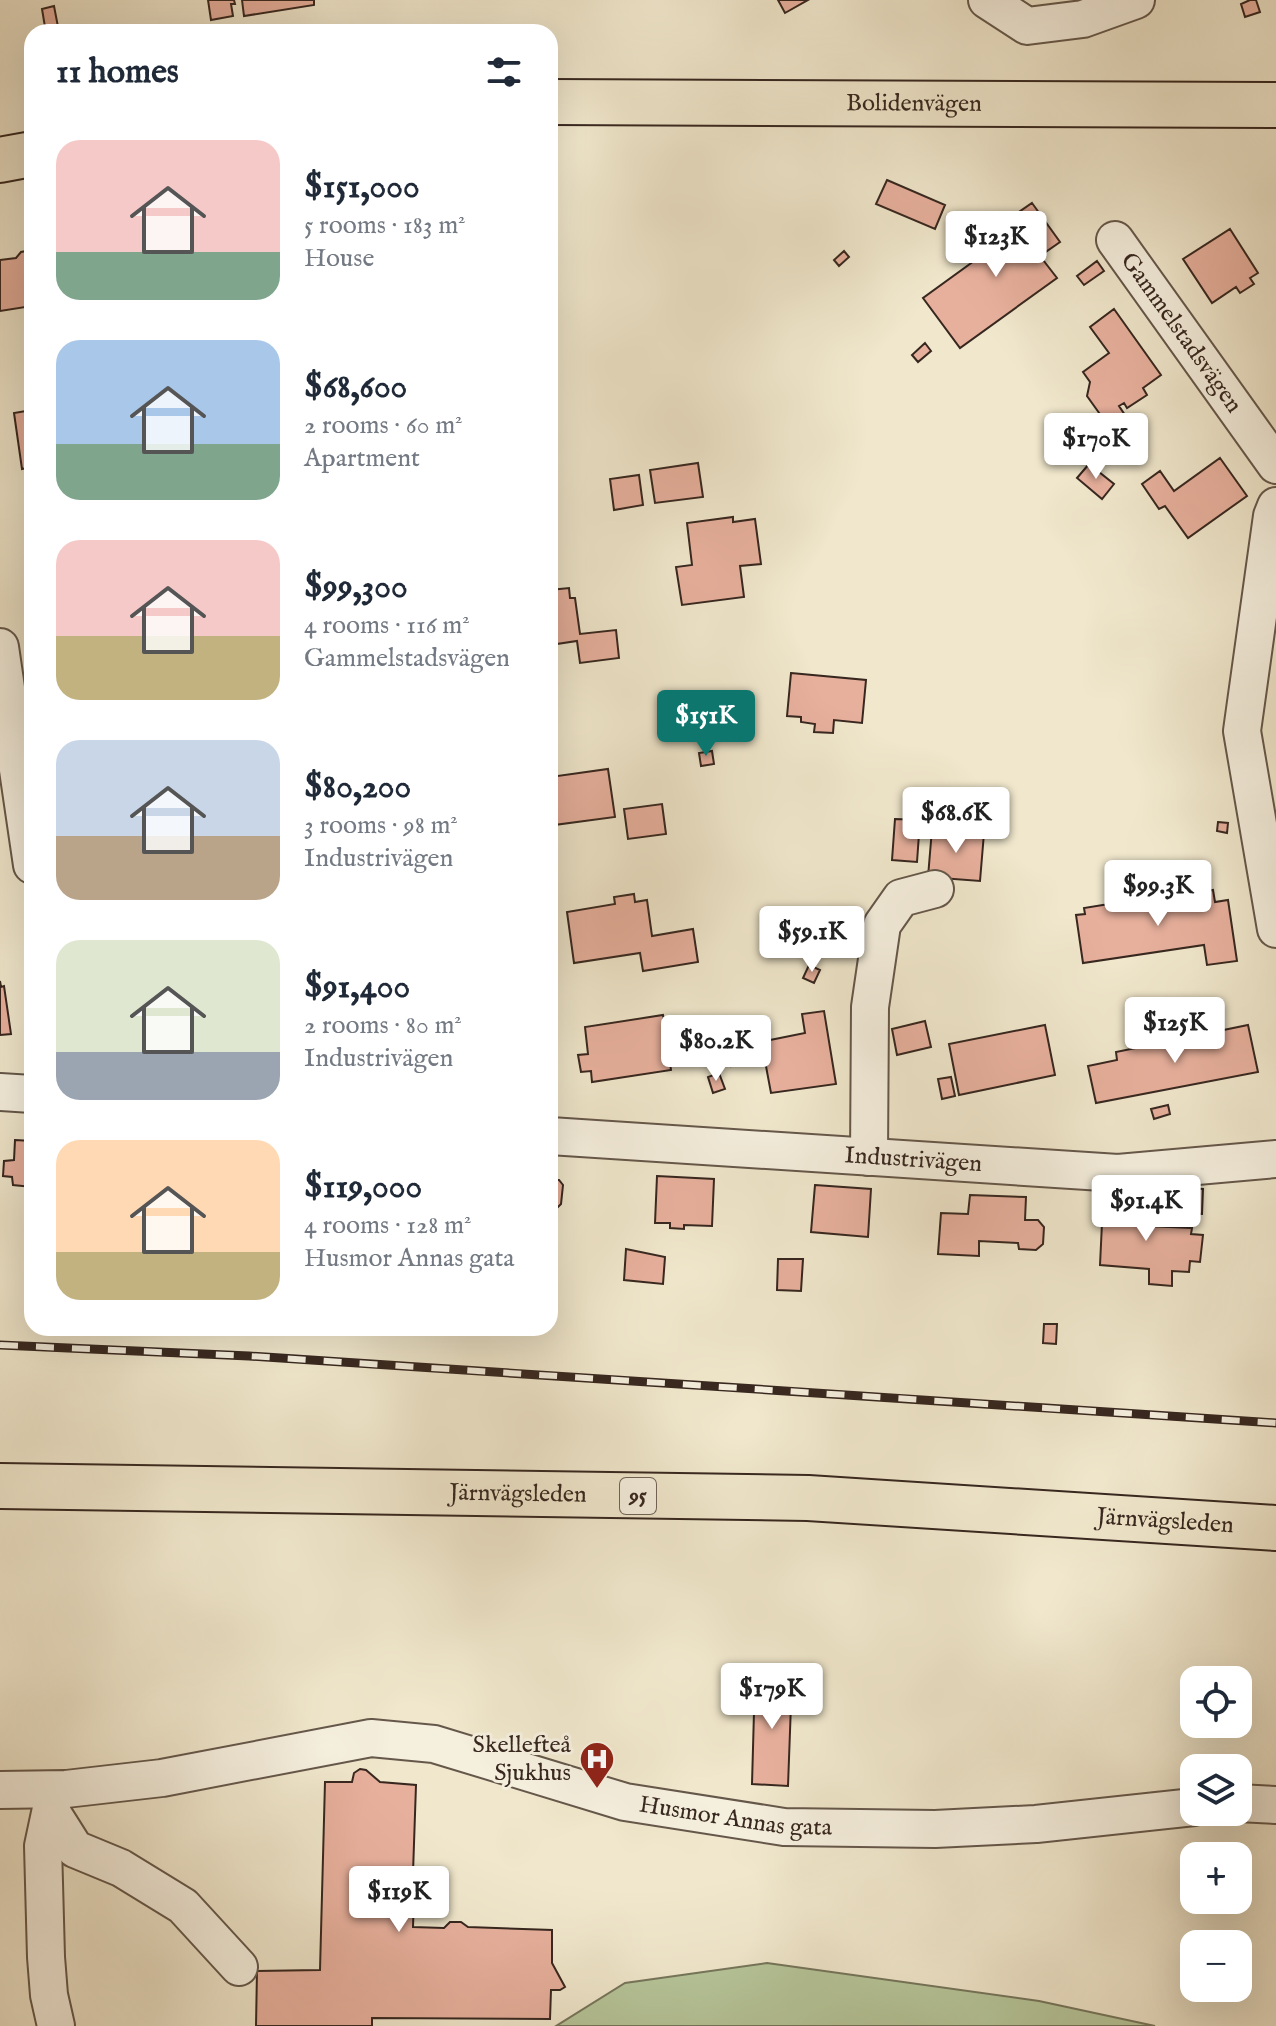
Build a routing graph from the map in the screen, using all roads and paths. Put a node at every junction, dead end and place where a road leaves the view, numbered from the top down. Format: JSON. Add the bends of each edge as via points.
{"nodes":[{"id":1,"x":987,"y":0,"type":"edge"},
{"id":2,"x":1136,"y":0,"type":"edge"},
{"id":3,"x":558,"y":102,"type":"edge"},
{"id":4,"x":1276,"y":105,"type":"edge"},
{"id":5,"x":24,"y":156,"type":"edge"},
{"id":6,"x":0,"y":160,"type":"edge"},
{"id":7,"x":1115,"y":240,"type":"dead end"},
{"id":8,"x":1276,"y":465,"type":"edge"},
{"id":9,"x":1276,"y":506,"type":"edge"},
{"id":10,"x":0,"y":647,"type":"edge"},
{"id":11,"x":24,"y":810,"type":"edge"},
{"id":12,"x":935,"y":889,"type":"dead end"},
{"id":13,"x":1276,"y":929,"type":"edge"},
{"id":14,"x":0,"y":1092,"type":"edge"},
{"id":15,"x":24,"y":1094,"type":"edge"},
{"id":16,"x":558,"y":1131,"type":"edge"},
{"id":17,"x":869,"y":1157,"type":"junction"},
{"id":18,"x":1276,"y":1159,"type":"edge"},
{"id":19,"x":0,"y":1486,"type":"edge"},
{"id":20,"x":1276,"y":1528,"type":"edge"},
{"id":21,"x":0,"y":1790,"type":"edge"},
{"id":22,"x":53,"y":1800,"type":"junction"},
{"id":23,"x":1252,"y":1804,"type":"edge"},
{"id":24,"x":1276,"y":1805,"type":"edge"},
{"id":25,"x":1180,"y":1809,"type":"edge"},
{"id":26,"x":239,"y":1967,"type":"dead end"},
{"id":27,"x":56,"y":2026,"type":"edge"}],
"edges":[{"from":1,"to":2,"type":"street","via":[[1027,26],[1083,19]]},
{"from":3,"to":4,"type":"main road","name":"Bolidenvägen"},
{"from":5,"to":6,"type":"main road"},
{"from":7,"to":8,"type":"street","name":"Gammelstadsvägen"},
{"from":9,"to":13,"type":"street","via":[[1242,731]]},
{"from":10,"to":11,"type":"street"},
{"from":12,"to":17,"type":"street","via":[[901,898],[882,925],[870,1007]]},
{"from":14,"to":15,"type":"street"},
{"from":16,"to":17,"type":"street","name":"Industrivägen"},
{"from":17,"to":18,"type":"street","name":"Industrivägen","via":[[1118,1173]]},
{"from":19,"to":20,"type":"main road","name":"Järnvägsleden","number":"95","via":[[808,1498]]},
{"from":21,"to":22,"type":"street","name":"Husmor Annas gata"},
{"from":22,"to":25,"type":"street","name":"Husmor Annas gata","via":[[371,1738],[434,1744],[625,1802],[784,1827],[1036,1824]]},
{"from":22,"to":26,"type":"street","via":[[75,1849],[121,1868],[183,1906]]},
{"from":22,"to":27,"type":"street","via":[[43,1846],[46,1957]]},
{"from":23,"to":24,"type":"street"}]}
